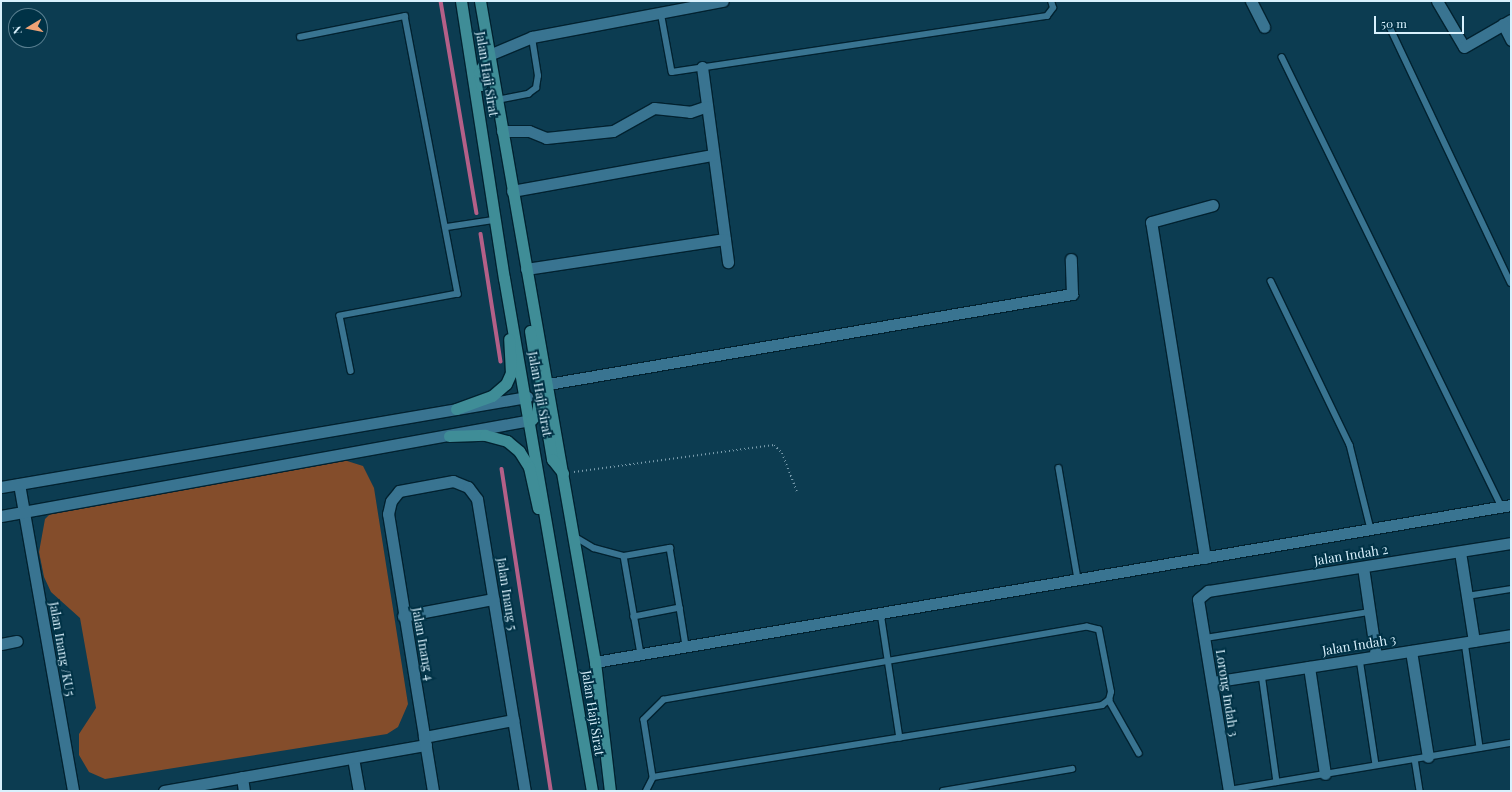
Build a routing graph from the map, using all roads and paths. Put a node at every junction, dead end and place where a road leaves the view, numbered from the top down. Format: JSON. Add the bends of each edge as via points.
{"nodes":[{"id":1,"x":461,"y":1,"type":"edge"},
{"id":2,"x":465,"y":1,"type":"edge"},
{"id":3,"x":480,"y":1,"type":"edge"},
{"id":4,"x":723,"y":1,"type":"edge"},
{"id":5,"x":1051,"y":1,"type":"edge"},
{"id":6,"x":1251,"y":1,"type":"edge"},
{"id":7,"x":1437,"y":1,"type":"edge"},
{"id":8,"x":693,"y":3,"type":"edge"},
{"id":9,"x":661,"y":12,"type":"junction"},
{"id":10,"x":1507,"y":22,"type":"edge"},
{"id":11,"x":1389,"y":25,"type":"dead end"},
{"id":12,"x":1264,"y":27,"type":"dead end"},
{"id":13,"x":466,"y":32,"type":"junction"},
{"id":14,"x":300,"y":37,"type":"dead end"},
{"id":15,"x":532,"y":37,"type":"junction"},
{"id":16,"x":1511,"y":40,"type":"edge"},
{"id":17,"x":488,"y":55,"type":"junction"},
{"id":18,"x":1282,"y":57,"type":"dead end"},
{"id":19,"x":702,"y":67,"type":"junction"},
{"id":20,"x":497,"y":100,"type":"junction"},
{"id":21,"x":707,"y":106,"type":"junction"},
{"id":22,"x":502,"y":131,"type":"junction"},
{"id":23,"x":713,"y":155,"type":"junction"},
{"id":24,"x":489,"y":187,"type":"junction"},
{"id":25,"x":512,"y":191,"type":"junction"},
{"id":26,"x":1213,"y":205,"type":"dead end"},
{"id":27,"x":494,"y":220,"type":"junction"},
{"id":28,"x":447,"y":227,"type":"junction"},
{"id":29,"x":725,"y":239,"type":"junction"},
{"id":30,"x":1071,"y":259,"type":"dead end"},
{"id":31,"x":728,"y":262,"type":"dead end"},
{"id":32,"x":526,"y":269,"type":"junction"},
{"id":33,"x":504,"y":278,"type":"junction"},
{"id":34,"x":1271,"y":281,"type":"dead end"},
{"id":35,"x":1511,"y":283,"type":"edge"},
{"id":36,"x":351,"y":371,"type":"dead end"},
{"id":37,"x":548,"y":384,"type":"junction"},
{"id":38,"x":527,"y":397,"type":"junction"},
{"id":39,"x":539,"y":407,"type":"junction"},
{"id":40,"x":456,"y":409,"type":"junction"},
{"id":41,"x":531,"y":420,"type":"junction"},
{"id":42,"x":449,"y":436,"type":"junction"},
{"id":43,"x":1059,"y":468,"type":"dead end"},
{"id":44,"x":564,"y":473,"type":"junction"},
{"id":45,"x":19,"y":484,"type":"junction"},
{"id":46,"x":1,"y":488,"type":"edge"},
{"id":47,"x":797,"y":492,"type":"dead end"},
{"id":48,"x":391,"y":501,"type":"joint"},
{"id":49,"x":1507,"y":506,"type":"edge"},
{"id":50,"x":23,"y":512,"type":"junction"},
{"id":51,"x":1,"y":516,"type":"edge"},
{"id":52,"x":1371,"y":529,"type":"junction"},
{"id":53,"x":574,"y":536,"type":"junction"},
{"id":54,"x":1511,"y":543,"type":"edge"},
{"id":55,"x":1460,"y":552,"type":"junction"},
{"id":56,"x":624,"y":556,"type":"junction"},
{"id":57,"x":1205,"y":558,"type":"junction"},
{"id":58,"x":1363,"y":567,"type":"junction"},
{"id":59,"x":1078,"y":579,"type":"junction"},
{"id":60,"x":1511,"y":589,"type":"edge"},
{"id":61,"x":1467,"y":596,"type":"junction"},
{"id":62,"x":493,"y":599,"type":"junction"},
{"id":63,"x":1198,"y":599,"type":"joint"},
{"id":64,"x":680,"y":608,"type":"junction"},
{"id":65,"x":1370,"y":612,"type":"junction"},
{"id":66,"x":882,"y":613,"type":"junction"},
{"id":67,"x":403,"y":616,"type":"junction"},
{"id":68,"x":634,"y":617,"type":"junction"},
{"id":69,"x":1511,"y":634,"type":"edge"},
{"id":70,"x":1205,"y":638,"type":"junction"},
{"id":71,"x":17,"y":641,"type":"dead end"},
{"id":72,"x":1469,"y":641,"type":"junction"},
{"id":73,"x":1,"y":644,"type":"edge"},
{"id":74,"x":686,"y":646,"type":"junction"},
{"id":75,"x":1411,"y":650,"type":"junction"},
{"id":76,"x":641,"y":654,"type":"junction"},
{"id":77,"x":1376,"y":656,"type":"junction"},
{"id":78,"x":1360,"y":659,"type":"junction"},
{"id":79,"x":887,"y":661,"type":"junction"},
{"id":80,"x":595,"y":662,"type":"junction"},
{"id":81,"x":1310,"y":667,"type":"junction"},
{"id":82,"x":1262,"y":674,"type":"junction"},
{"id":83,"x":1212,"y":682,"type":"junction"},
{"id":84,"x":1109,"y":700,"type":"junction"},
{"id":85,"x":580,"y":718,"type":"junction"},
{"id":86,"x":513,"y":720,"type":"junction"},
{"id":87,"x":900,"y":738,"type":"junction"},
{"id":88,"x":425,"y":741,"type":"junction"},
{"id":89,"x":1511,"y":743,"type":"edge"},
{"id":90,"x":1480,"y":748,"type":"junction"},
{"id":91,"x":1139,"y":753,"type":"dead end"},
{"id":92,"x":1428,"y":756,"type":"junction"},
{"id":93,"x":353,"y":758,"type":"junction"},
{"id":94,"x":1415,"y":759,"type":"junction"},
{"id":95,"x":1376,"y":765,"type":"junction"},
{"id":96,"x":1072,"y":769,"type":"dead end"},
{"id":97,"x":1325,"y":774,"type":"junction"},
{"id":98,"x":653,"y":776,"type":"junction"},
{"id":99,"x":242,"y":777,"type":"junction"},
{"id":100,"x":1277,"y":782,"type":"junction"},
{"id":101,"x":1229,"y":790,"type":"edge"},
{"id":102,"x":73,"y":791,"type":"edge"},
{"id":103,"x":164,"y":791,"type":"edge"},
{"id":104,"x":244,"y":791,"type":"edge"},
{"id":105,"x":359,"y":791,"type":"edge"},
{"id":106,"x":433,"y":791,"type":"edge"},
{"id":107,"x":524,"y":791,"type":"edge"},
{"id":108,"x":592,"y":791,"type":"edge"},
{"id":109,"x":610,"y":791,"type":"edge"},
{"id":110,"x":646,"y":791,"type":"edge"},
{"id":111,"x":943,"y":791,"type":"edge"},
{"id":112,"x":1420,"y":791,"type":"edge"}],
"edges":[{"from":1,"to":13,"type":"main road","name":"Jalan Haji Sirat"},
{"from":2,"to":13,"type":"main road"},
{"from":3,"to":17,"type":"main road","name":"Jalan Haji Sirat"},
{"from":4,"to":8,"type":"street"},
{"from":5,"to":19,"type":"lane","via":[[1053,8],[1047,16]]},
{"from":6,"to":12,"type":"street"},
{"from":7,"to":10,"type":"street","via":[[1464,47]]},
{"from":8,"to":9,"type":"street"},
{"from":9,"to":15,"type":"street"},
{"from":9,"to":19,"type":"lane","via":[[672,72]]},
{"from":10,"to":16,"type":"street"},
{"from":11,"to":35,"type":"lane"},
{"from":13,"to":24,"type":"main road","name":"Jalan Haji Sirat"},
{"from":14,"to":28,"type":"lane","via":[[405,16]]},
{"from":15,"to":17,"type":"street"},
{"from":15,"to":20,"type":"lane","via":[[538,76],[536,88],[528,94]]},
{"from":17,"to":20,"type":"main road","name":"Jalan Haji Sirat"},
{"from":17,"to":24,"type":"main road","via":[[479,72],[490,145]]},
{"from":18,"to":49,"type":"lane"},
{"from":19,"to":21,"type":"street"},
{"from":20,"to":22,"type":"main road","name":"Jalan Haji Sirat"},
{"from":21,"to":22,"type":"street","via":[[690,112],[654,108],[613,131],[546,138],[529,131]]},
{"from":21,"to":23,"type":"street"},
{"from":22,"to":25,"type":"main road","name":"Jalan Haji Sirat"},
{"from":23,"to":25,"type":"street"},
{"from":23,"to":29,"type":"street"},
{"from":24,"to":27,"type":"main road","name":"Jalan Haji Sirat"},
{"from":25,"to":32,"type":"main road","name":"Jalan Haji Sirat"},
{"from":25,"to":39,"type":"main road","via":[[517,244],[540,394]]},
{"from":26,"to":57,"type":"street","via":[[1151,222]]},
{"from":27,"to":28,"type":"lane"},
{"from":27,"to":33,"type":"main road","name":"Jalan Haji Sirat"},
{"from":28,"to":36,"type":"lane","via":[[458,294],[340,316]]},
{"from":29,"to":31,"type":"street"},
{"from":29,"to":32,"type":"street"},
{"from":30,"to":37,"type":"street","via":[[1072,294]]},
{"from":32,"to":37,"type":"main road","name":"Jalan Haji Sirat"},
{"from":33,"to":38,"type":"main road","name":"Jalan Haji Sirat"},
{"from":33,"to":40,"type":"main road","via":[[511,373],[506,384],[492,396]]},
{"from":34,"to":52,"type":"lane","via":[[1350,445]]},
{"from":37,"to":44,"type":"main road","name":"Jalan Haji Sirat"},
{"from":38,"to":39,"type":"main road"},
{"from":38,"to":40,"type":"street"},
{"from":38,"to":41,"type":"main road","name":"Jalan Haji Sirat"},
{"from":39,"to":41,"type":"main road"},
{"from":39,"to":44,"type":"main road","via":[[545,418],[552,459]]},
{"from":40,"to":45,"type":"street"},
{"from":41,"to":42,"type":"street"},
{"from":41,"to":85,"type":"main road","name":"Jalan Haji Sirat"},
{"from":42,"to":50,"type":"street"},
{"from":42,"to":85,"type":"main road","via":[[485,435],[506,441],[529,466],[565,662]]},
{"from":43,"to":59,"type":"lane"},
{"from":44,"to":47,"type":"path","via":[[774,445],[782,453]]},
{"from":44,"to":53,"type":"main road","name":"Jalan Haji Sirat"},
{"from":45,"to":46,"type":"street"},
{"from":45,"to":50,"type":"street","name":"Jalan Inang /KU5"},
{"from":48,"to":62,"type":"street","name":"Jalan Inang 5","via":[[399,491],[453,481],[468,487],[477,499]]},
{"from":48,"to":67,"type":"street","name":"Jalan Inang 4","via":[[388,514]]},
{"from":49,"to":52,"type":"street"},
{"from":50,"to":51,"type":"street"},
{"from":50,"to":102,"type":"street","name":"Jalan Inang /KU5"},
{"from":52,"to":57,"type":"street"},
{"from":53,"to":56,"type":"lane","via":[[594,548]]},
{"from":53,"to":80,"type":"main road","name":"Jalan Haji Sirat"},
{"from":54,"to":55,"type":"street","name":"Jalan Indah 2"},
{"from":55,"to":58,"type":"street","name":"Jalan Indah 2"},
{"from":55,"to":61,"type":"street"},
{"from":56,"to":64,"type":"lane","via":[[670,548]]},
{"from":56,"to":68,"type":"lane"},
{"from":57,"to":59,"type":"street"},
{"from":58,"to":63,"type":"street","name":"Jalan Indah 2","via":[[1208,591]]},
{"from":58,"to":65,"type":"street"},
{"from":59,"to":66,"type":"street"},
{"from":60,"to":61,"type":"lane"},
{"from":61,"to":72,"type":"street"},
{"from":62,"to":67,"type":"street"},
{"from":62,"to":86,"type":"street","name":"Jalan Inang 5"},
{"from":63,"to":70,"type":"street","name":"Lorong Indah 3"},
{"from":64,"to":68,"type":"lane"},
{"from":64,"to":74,"type":"lane"},
{"from":65,"to":70,"type":"lane"},
{"from":65,"to":77,"type":"street"},
{"from":66,"to":74,"type":"street"},
{"from":66,"to":79,"type":"lane"},
{"from":67,"to":88,"type":"street","name":"Jalan Inang 4"},
{"from":68,"to":76,"type":"lane"},
{"from":69,"to":72,"type":"street","name":"Jalan Indah 3"},
{"from":70,"to":83,"type":"street","name":"Lorong Indah 3"},
{"from":71,"to":73,"type":"street"},
{"from":72,"to":75,"type":"street","name":"Jalan Indah 3"},
{"from":72,"to":90,"type":"lane"},
{"from":74,"to":76,"type":"street"},
{"from":75,"to":77,"type":"street","name":"Jalan Indah 3"},
{"from":75,"to":92,"type":"street"},
{"from":76,"to":80,"type":"street"},
{"from":77,"to":78,"type":"street","name":"Jalan Indah 3"},
{"from":78,"to":81,"type":"street","name":"Jalan Indah 3"},
{"from":78,"to":95,"type":"lane"},
{"from":79,"to":84,"type":"lane","via":[[1087,627],[1099,630],[1111,692]]},
{"from":79,"to":87,"type":"lane"},
{"from":79,"to":98,"type":"lane","via":[[664,700],[644,720]]},
{"from":80,"to":109,"type":"main road","name":"Jalan Haji Sirat"},
{"from":81,"to":82,"type":"street","name":"Jalan Indah 3"},
{"from":81,"to":97,"type":"street"},
{"from":82,"to":83,"type":"street","name":"Jalan Indah 3"},
{"from":82,"to":100,"type":"lane"},
{"from":83,"to":101,"type":"street","name":"Lorong Indah 3"},
{"from":84,"to":87,"type":"lane","via":[[1102,705]]},
{"from":84,"to":91,"type":"lane"},
{"from":85,"to":108,"type":"main road","name":"Jalan Haji Sirat"},
{"from":86,"to":88,"type":"street"},
{"from":86,"to":107,"type":"street","name":"Jalan Inang 5"},
{"from":87,"to":98,"type":"lane"},
{"from":88,"to":93,"type":"street"},
{"from":88,"to":106,"type":"street","name":"Jalan Inang 4"},
{"from":89,"to":90,"type":"lane"},
{"from":90,"to":92,"type":"lane"},
{"from":92,"to":94,"type":"lane"},
{"from":93,"to":99,"type":"street"},
{"from":93,"to":105,"type":"street"},
{"from":94,"to":95,"type":"lane"},
{"from":94,"to":112,"type":"lane"},
{"from":95,"to":97,"type":"lane"},
{"from":96,"to":111,"type":"lane"},
{"from":97,"to":100,"type":"lane"},
{"from":98,"to":110,"type":"lane"},
{"from":99,"to":103,"type":"street"},
{"from":99,"to":104,"type":"street"},
{"from":100,"to":101,"type":"lane"}]}
